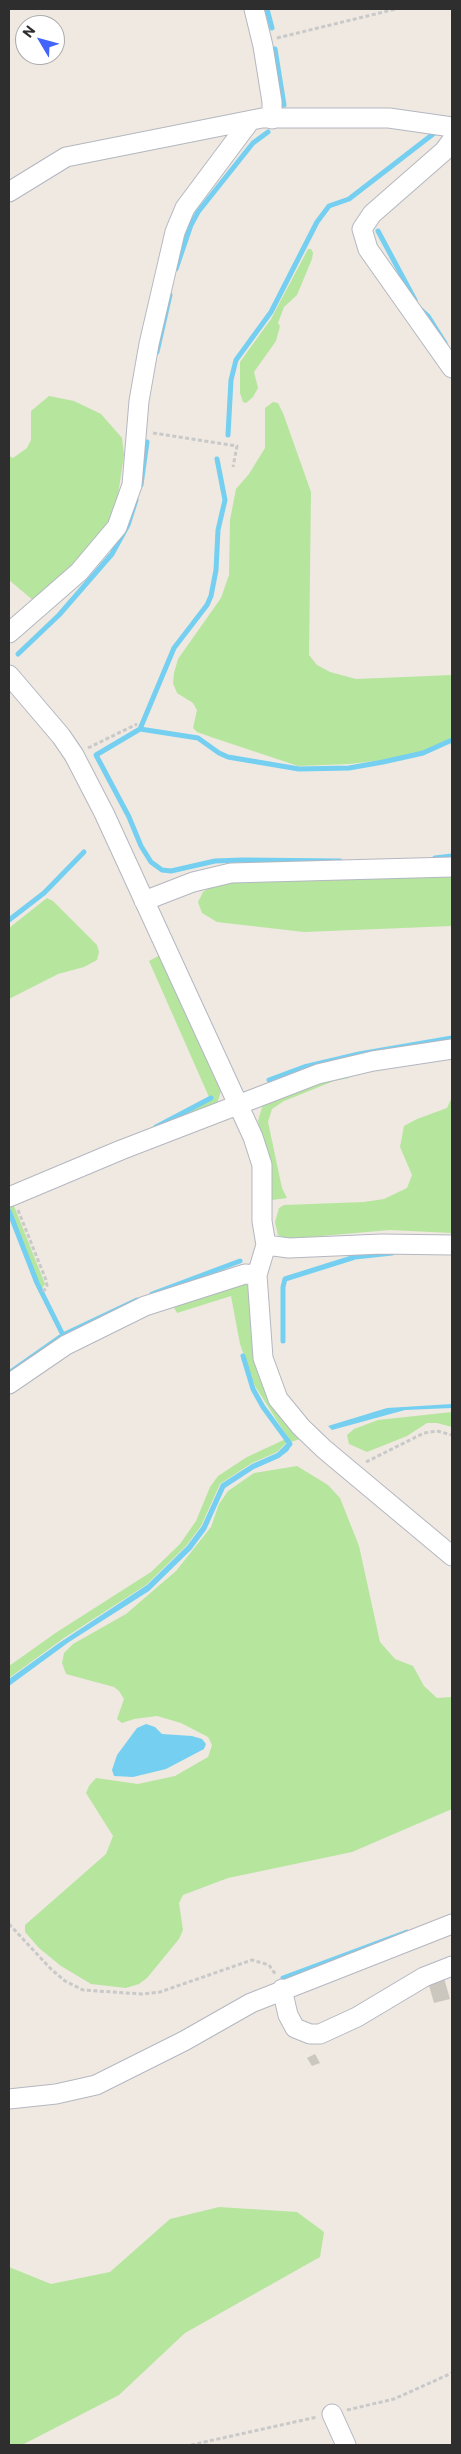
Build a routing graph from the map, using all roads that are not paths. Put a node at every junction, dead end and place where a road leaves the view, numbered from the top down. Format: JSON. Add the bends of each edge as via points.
{"nodes":[{"id":1,"x":254,"y":9,"type":"edge"},
{"id":2,"x":272,"y":119,"type":"junction"},
{"id":3,"x":250,"y":121,"type":"junction"},
{"id":4,"x":452,"y":127,"type":"edge"},
{"id":5,"x":452,"y":140,"type":"edge"},
{"id":6,"x":9,"y":192,"type":"edge"},
{"id":7,"x":452,"y":368,"type":"edge"},
{"id":8,"x":9,"y":633,"type":"edge"},
{"id":9,"x":9,"y":675,"type":"edge"},
{"id":10,"x":452,"y":867,"type":"edge"},
{"id":11,"x":144,"y":901,"type":"junction"},
{"id":12,"x":452,"y":1049,"type":"edge"},
{"id":13,"x":239,"y":1106,"type":"junction"},
{"id":14,"x":11,"y":1196,"type":"edge"},
{"id":15,"x":266,"y":1245,"type":"junction"},
{"id":16,"x":452,"y":1245,"type":"edge"},
{"id":17,"x":257,"y":1275,"type":"junction"},
{"id":18,"x":9,"y":1384,"type":"edge"},
{"id":19,"x":452,"y":1556,"type":"edge"},
{"id":20,"x":452,"y":1924,"type":"edge"},
{"id":21,"x":452,"y":1966,"type":"edge"},
{"id":22,"x":282,"y":1989,"type":"junction"},
{"id":23,"x":9,"y":2099,"type":"edge"},
{"id":24,"x":332,"y":2414,"type":"dead end"},
{"id":25,"x":346,"y":2445,"type":"edge"}],
"edges":[{"from":1,"to":2,"type":"street","via":[[272,102]]},
{"from":2,"to":3,"type":"street"},
{"from":2,"to":4,"type":"street","via":[[390,118]]},
{"from":3,"to":6,"type":"street","via":[[66,157]]},
{"from":3,"to":8,"type":"street","via":[[185,208],[175,232],[149,344],[132,484],[117,527],[72,579]]},
{"from":5,"to":7,"type":"street","via":[[444,151],[372,214],[362,229],[368,249]]},
{"from":9,"to":11,"type":"street","via":[[74,755]]},
{"from":10,"to":11,"type":"street","via":[[231,872],[193,882]]},
{"from":11,"to":13,"type":"street"},
{"from":12,"to":13,"type":"street","via":[[373,1061],[318,1074]]},
{"from":13,"to":14,"type":"street"},
{"from":13,"to":15,"type":"street","via":[[262,1165],[262,1221]]},
{"from":15,"to":16,"type":"street","via":[[289,1248]]},
{"from":15,"to":17,"type":"street"},
{"from":17,"to":18,"type":"street","via":[[245,1274],[145,1306],[66,1345]]},
{"from":17,"to":19,"type":"street","via":[[263,1358],[278,1399],[324,1449]]},
{"from":20,"to":22,"type":"street"},
{"from":21,"to":22,"type":"street","via":[[424,1977],[357,2017],[320,2034],[295,2028],[288,2016]]},
{"from":22,"to":23,"type":"street","via":[[96,2085],[56,2094]]},
{"from":24,"to":25,"type":"street"}]}
